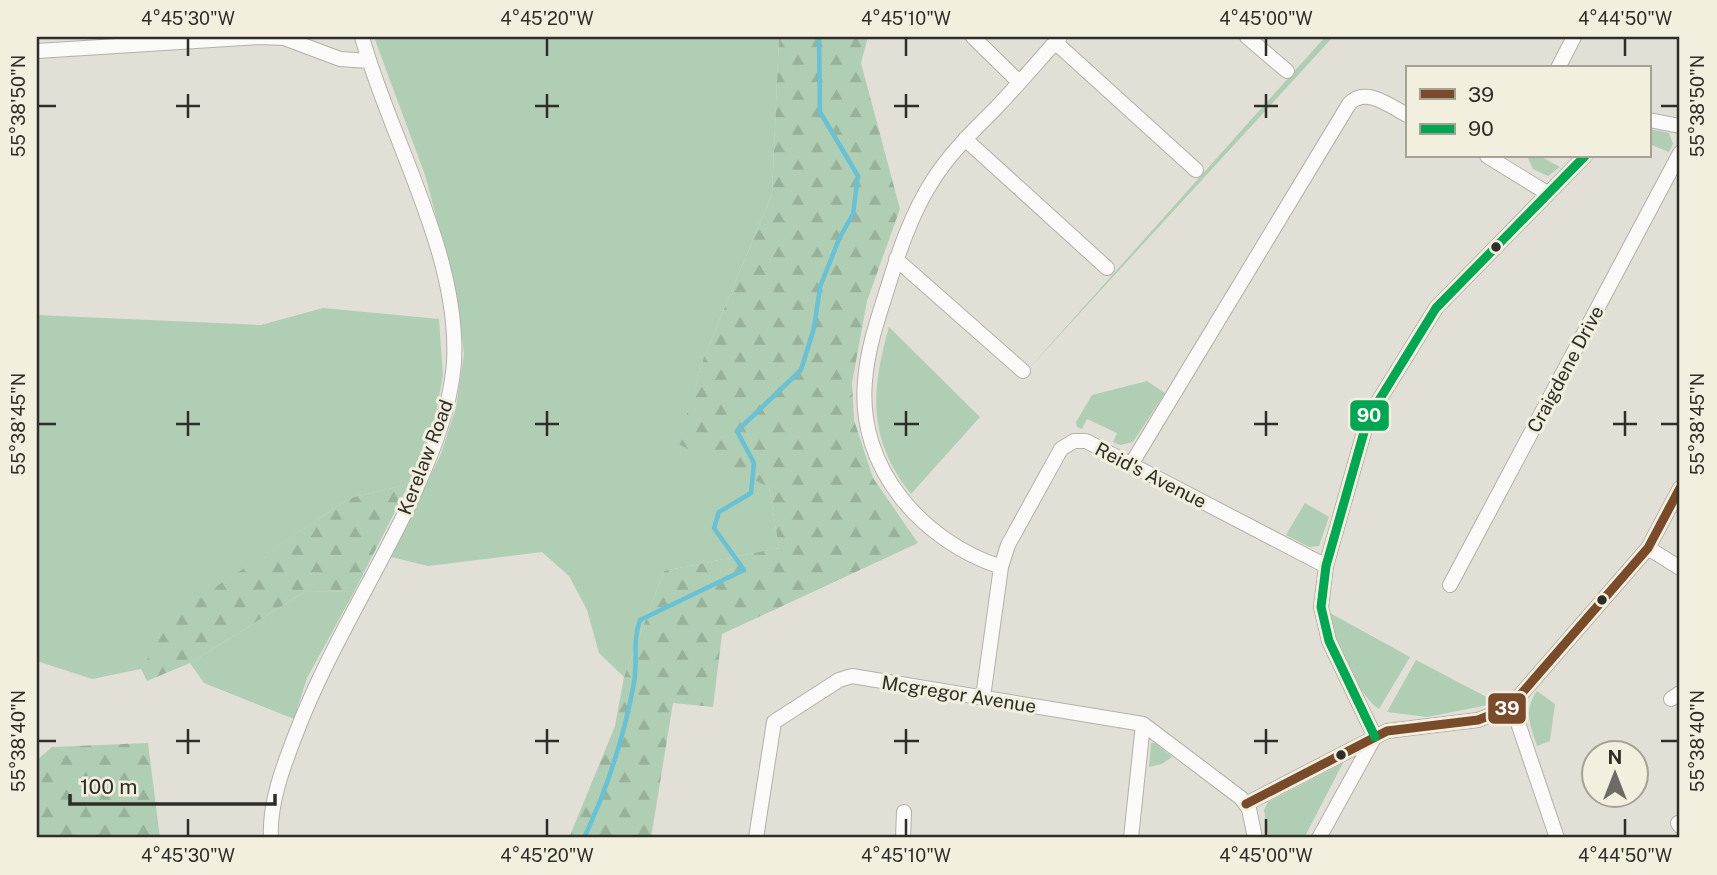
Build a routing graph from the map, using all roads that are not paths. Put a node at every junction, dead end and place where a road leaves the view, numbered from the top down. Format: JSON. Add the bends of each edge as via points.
{"nodes":[{"id":1,"x":362,"y":37,"type":"edge"},
{"id":2,"x":973,"y":37,"type":"edge"},
{"id":3,"x":1247,"y":37,"type":"edge"},
{"id":4,"x":1574,"y":37,"type":"edge"},
{"id":5,"x":1058,"y":40,"type":"edge"},
{"id":6,"x":37,"y":51,"type":"edge"},
{"id":7,"x":369,"y":61,"type":"junction"},
{"id":8,"x":1559,"y":66,"type":"edge"},
{"id":9,"x":1287,"y":71,"type":"dead end"},
{"id":10,"x":1018,"y":82,"type":"junction"},
{"id":11,"x":1406,"y":115,"type":"edge"},
{"id":12,"x":1650,"y":120,"type":"edge"},
{"id":13,"x":1680,"y":125,"type":"edge"},
{"id":14,"x":965,"y":139,"type":"junction"},
{"id":15,"x":1680,"y":153,"type":"edge"},
{"id":16,"x":1583,"y":158,"type":"edge"},
{"id":17,"x":1510,"y":161,"type":"edge"},
{"id":18,"x":1196,"y":170,"type":"dead end"},
{"id":19,"x":1547,"y":192,"type":"junction"},
{"id":20,"x":896,"y":259,"type":"junction"},
{"id":21,"x":1107,"y":268,"type":"dead end"},
{"id":22,"x":1023,"y":371,"type":"dead end"},
{"id":23,"x":1132,"y":463,"type":"junction"},
{"id":24,"x":1680,"y":488,"type":"edge"},
{"id":25,"x":1648,"y":548,"type":"junction"},
{"id":26,"x":1326,"y":566,"type":"junction"},
{"id":27,"x":1002,"y":567,"type":"junction"},
{"id":28,"x":1680,"y":568,"type":"edge"},
{"id":29,"x":1450,"y":585,"type":"dead end"},
{"id":30,"x":983,"y":697,"type":"junction"},
{"id":31,"x":1509,"y":708,"type":"junction"},
{"id":32,"x":1143,"y":724,"type":"junction"},
{"id":33,"x":1375,"y":737,"type":"junction"},
{"id":34,"x":1246,"y":803,"type":"junction"},
{"id":35,"x":904,"y":811,"type":"dead end"},
{"id":36,"x":271,"y":838,"type":"edge"},
{"id":37,"x":757,"y":838,"type":"edge"},
{"id":38,"x":907,"y":838,"type":"edge"},
{"id":39,"x":1131,"y":838,"type":"edge"},
{"id":40,"x":1255,"y":838,"type":"edge"},
{"id":41,"x":1319,"y":838,"type":"edge"},
{"id":42,"x":1557,"y":838,"type":"edge"}],
"edges":[{"from":1,"to":7,"type":"street","name":"Kerelaw Road"},
{"from":2,"to":10,"type":"street"},
{"from":3,"to":9,"type":"street"},
{"from":4,"to":8,"type":"street"},
{"from":5,"to":10,"type":"street"},
{"from":5,"to":18,"type":"street"},
{"from":6,"to":7,"type":"street","via":[[259,37],[284,38],[340,59]]},
{"from":7,"to":36,"type":"street","name":"Kerelaw Road","via":[[424,205],[448,290],[453,328],[450,396],[415,491],[314,688],[280,782]]},
{"from":10,"to":14,"type":"street"},
{"from":11,"to":23,"type":"street","via":[[1368,96],[1349,104]]},
{"from":12,"to":13,"type":"street"},
{"from":14,"to":20,"type":"street","via":[[931,182]]},
{"from":14,"to":21,"type":"street"},
{"from":15,"to":29,"type":"street","name":"Craigdene Drive"},
{"from":16,"to":19,"type":"street"},
{"from":17,"to":19,"type":"street"},
{"from":19,"to":26,"type":"street","via":[[1436,308],[1368,418]]},
{"from":20,"to":22,"type":"street"},
{"from":20,"to":27,"type":"street","via":[[864,381],[866,419],[876,457],[916,516],[973,558]]},
{"from":23,"to":26,"type":"street","name":"Reid's Avenue"},
{"from":23,"to":27,"type":"street","name":"Reid's Avenue","via":[[1086,441],[1064,446],[1008,545]]},
{"from":24,"to":25,"type":"street"},
{"from":25,"to":28,"type":"street"},
{"from":25,"to":31,"type":"street"},
{"from":26,"to":33,"type":"street","via":[[1324,625]]},
{"from":27,"to":30,"type":"street","name":"Reid's Avenue"},
{"from":30,"to":32,"type":"street","name":"Mcgregor Avenue"},
{"from":30,"to":37,"type":"street","name":"Mcgregor Avenue","via":[[852,676],[792,709],[774,722],[771,731]]},
{"from":31,"to":33,"type":"street","via":[[1478,720],[1392,730]]},
{"from":31,"to":42,"type":"street"},
{"from":32,"to":34,"type":"street","name":"Mcgregor Avenue"},
{"from":32,"to":39,"type":"street"},
{"from":33,"to":34,"type":"street"},
{"from":33,"to":41,"type":"street"},
{"from":34,"to":40,"type":"street"},
{"from":35,"to":38,"type":"street"}]}
